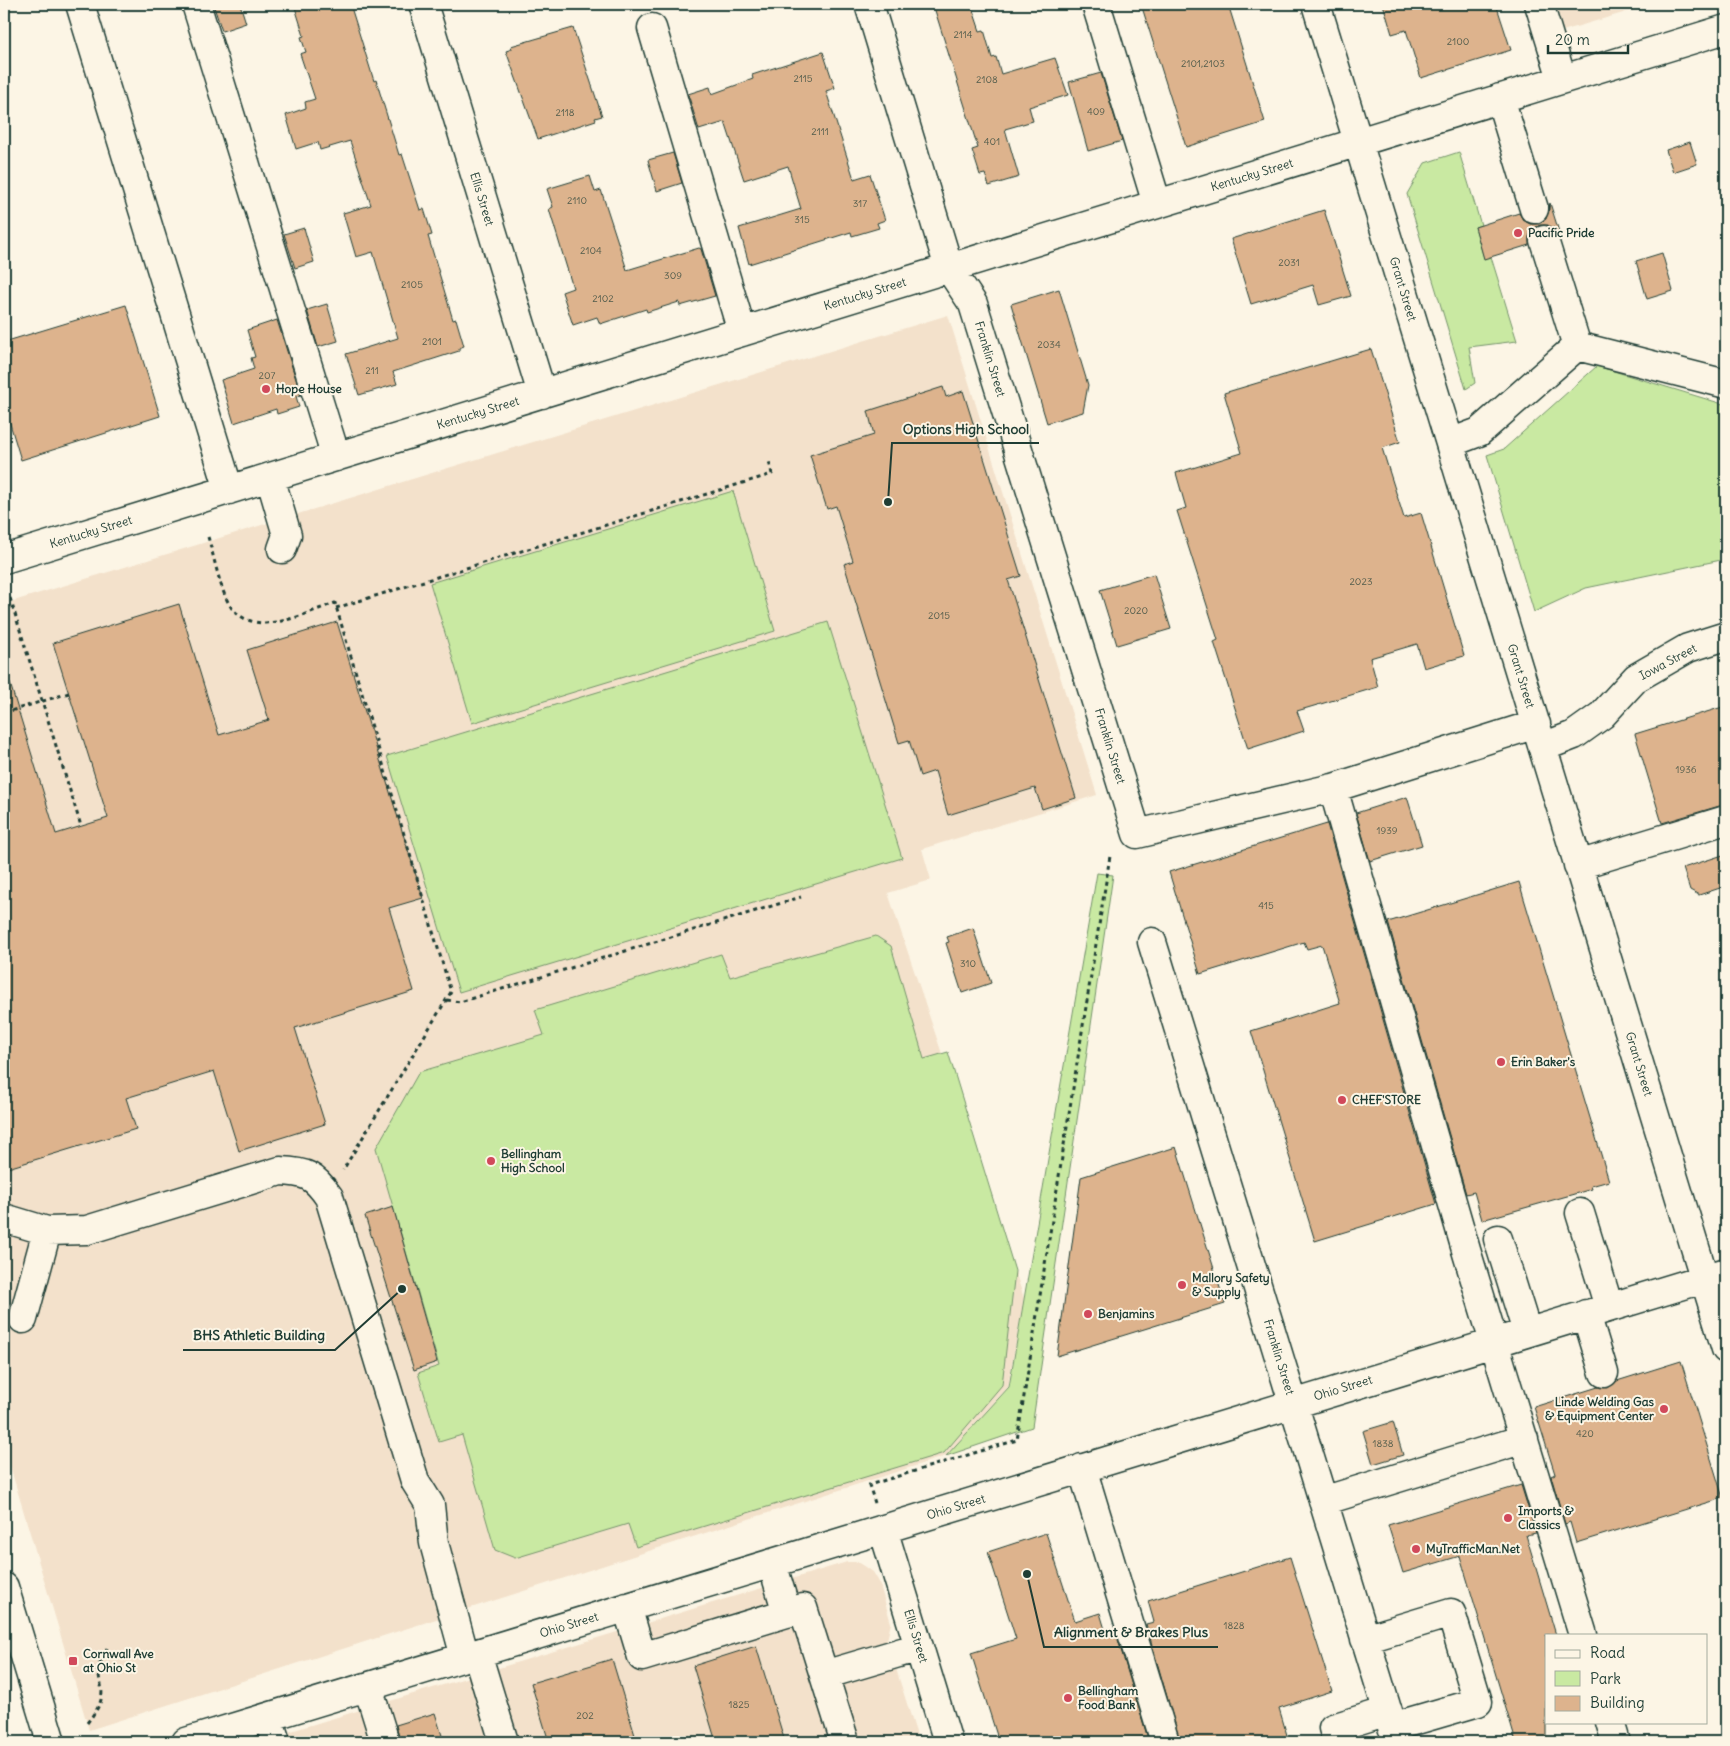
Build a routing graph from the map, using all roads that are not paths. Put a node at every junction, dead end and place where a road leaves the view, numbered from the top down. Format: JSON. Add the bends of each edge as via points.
{"nodes":[{"id":1,"x":80,"y":4,"type":"edge"},
{"id":2,"x":196,"y":4,"type":"edge"},
{"id":3,"x":423,"y":4,"type":"edge"},
{"id":4,"x":869,"y":4,"type":"edge"},
{"id":5,"x":1096,"y":4,"type":"edge"},
{"id":6,"x":1316,"y":4,"type":"edge"},
{"id":7,"x":1539,"y":4,"type":"edge"},
{"id":8,"x":652,"y":28,"type":"dead end"},
{"id":9,"x":1726,"y":29,"type":"edge"},
{"id":10,"x":1562,"y":79,"type":"junction"},
{"id":11,"x":1500,"y":98,"type":"junction"},
{"id":12,"x":1358,"y":142,"type":"junction"},
{"id":13,"x":1157,"y":204,"type":"junction"},
{"id":14,"x":1534,"y":209,"type":"dead end"},
{"id":15,"x":1544,"y":240,"type":"dead end"},
{"id":16,"x":949,"y":268,"type":"junction"},
{"id":17,"x":742,"y":332,"type":"junction"},
{"id":18,"x":1577,"y":346,"type":"junction"},
{"id":19,"x":1726,"y":384,"type":"edge"},
{"id":20,"x":542,"y":394,"type":"junction"},
{"id":21,"x":1450,"y":443,"type":"junction"},
{"id":22,"x":336,"y":457,"type":"junction"},
{"id":23,"x":270,"y":477,"type":"junction"},
{"id":24,"x":229,"y":490,"type":"junction"},
{"id":25,"x":282,"y":549,"type":"dead end"},
{"id":26,"x":4,"y":559,"type":"edge"},
{"id":27,"x":1726,"y":637,"type":"edge"},
{"id":28,"x":1539,"y":736,"type":"junction"},
{"id":29,"x":1333,"y":788,"type":"junction"},
{"id":30,"x":1726,"y":820,"type":"edge"},
{"id":31,"x":1137,"y":834,"type":"joint"},
{"id":32,"x":1578,"y":865,"type":"junction"},
{"id":33,"x":1152,"y":942,"type":"dead end"},
{"id":34,"x":1580,"y":1213,"type":"dead end"},
{"id":35,"x":4,"y":1218,"type":"edge"},
{"id":36,"x":47,"y":1232,"type":"junction"},
{"id":37,"x":1498,"y":1239,"type":"dead end"},
{"id":38,"x":1715,"y":1275,"type":"edge"},
{"id":39,"x":1597,"y":1311,"type":"junction"},
{"id":40,"x":23,"y":1319,"type":"dead end"},
{"id":41,"x":1527,"y":1332,"type":"junction"},
{"id":42,"x":1494,"y":1342,"type":"junction"},
{"id":43,"x":1726,"y":1349,"type":"edge"},
{"id":44,"x":1604,"y":1372,"type":"dead end"},
{"id":45,"x":1293,"y":1404,"type":"junction"},
{"id":46,"x":1524,"y":1439,"type":"junction"},
{"id":47,"x":1082,"y":1468,"type":"junction"},
{"id":48,"x":1323,"y":1501,"type":"junction"},
{"id":49,"x":883,"y":1529,"type":"junction"},
{"id":50,"x":772,"y":1563,"type":"junction"},
{"id":51,"x":4,"y":1587,"type":"edge"},
{"id":52,"x":627,"y":1608,"type":"junction"},
{"id":53,"x":787,"y":1613,"type":"junction"},
{"id":54,"x":1584,"y":1634,"type":"edge"},
{"id":55,"x":1365,"y":1639,"type":"junction"},
{"id":56,"x":919,"y":1647,"type":"junction"},
{"id":57,"x":471,"y":1655,"type":"junction"},
{"id":58,"x":824,"y":1675,"type":"junction"},
{"id":59,"x":368,"y":1687,"type":"junction"},
{"id":60,"x":1611,"y":1724,"type":"edge"},
{"id":61,"x":1392,"y":1727,"type":"edge"},
{"id":62,"x":272,"y":1730,"type":"edge"},
{"id":63,"x":944,"y":1741,"type":"edge"},
{"id":64,"x":51,"y":1742,"type":"edge"},
{"id":65,"x":186,"y":1742,"type":"edge"},
{"id":66,"x":385,"y":1742,"type":"edge"},
{"id":67,"x":504,"y":1742,"type":"edge"},
{"id":68,"x":845,"y":1742,"type":"edge"},
{"id":69,"x":1165,"y":1742,"type":"edge"},
{"id":70,"x":1337,"y":1742,"type":"edge"},
{"id":71,"x":1616,"y":1742,"type":"edge"}],
"edges":[{"from":1,"to":24,"type":"street"},
{"from":2,"to":22,"type":"street"},
{"from":3,"to":20,"type":"street","name":"Ellis Street"},
{"from":4,"to":16,"type":"street","name":"Franklin Street"},
{"from":5,"to":13,"type":"street"},
{"from":6,"to":12,"type":"street","name":"Grant Street"},
{"from":7,"to":10,"type":"street"},
{"from":8,"to":17,"type":"street"},
{"from":9,"to":10,"type":"street","name":"Kentucky Street"},
{"from":10,"to":11,"type":"street","name":"Kentucky Street"},
{"from":11,"to":12,"type":"street","name":"Kentucky Street"},
{"from":11,"to":14,"type":"street"},
{"from":12,"to":13,"type":"street","name":"Kentucky Street"},
{"from":12,"to":21,"type":"street","name":"Grant Street"},
{"from":13,"to":16,"type":"street","name":"Kentucky Street"},
{"from":15,"to":18,"type":"street"},
{"from":16,"to":17,"type":"street","name":"Kentucky Street"},
{"from":16,"to":31,"type":"street","name":"Franklin Street","via":[[973,304]]},
{"from":17,"to":20,"type":"street","name":"Kentucky Street"},
{"from":18,"to":19,"type":"street"},
{"from":18,"to":21,"type":"street","via":[[1480,432]]},
{"from":20,"to":22,"type":"street","name":"Kentucky Street"},
{"from":21,"to":28,"type":"street","name":"Grant Street"},
{"from":22,"to":23,"type":"street","name":"Kentucky Street"},
{"from":23,"to":24,"type":"street","name":"Kentucky Street"},
{"from":23,"to":25,"type":"street","via":[[287,535]]},
{"from":24,"to":26,"type":"street","name":"Kentucky Street"},
{"from":27,"to":28,"type":"street","name":"Iowa Street","via":[[1688,648],[1636,678],[1602,715],[1574,735]]},
{"from":28,"to":29,"type":"street","name":"Iowa Street"},
{"from":28,"to":32,"type":"street","name":"Grant Street"},
{"from":29,"to":31,"type":"street","name":"Iowa Street"},
{"from":29,"to":42,"type":"street"},
{"from":30,"to":32,"type":"street"},
{"from":32,"to":38,"type":"street","name":"Grant Street"},
{"from":33,"to":45,"type":"street","name":"Franklin Street"},
{"from":34,"to":39,"type":"street"},
{"from":35,"to":36,"type":"street"},
{"from":36,"to":40,"type":"street"},
{"from":36,"to":57,"type":"street","via":[[87,1230],[280,1171],[300,1172],[317,1180],[329,1197],[415,1481],[430,1505],[434,1543]]},
{"from":37,"to":41,"type":"street"},
{"from":38,"to":39,"type":"street","name":"Ohio Street"},
{"from":38,"to":43,"type":"street","name":"Grant Street"},
{"from":39,"to":41,"type":"street","name":"Ohio Street"},
{"from":39,"to":44,"type":"street"},
{"from":41,"to":42,"type":"street","name":"Ohio Street"},
{"from":42,"to":45,"type":"street","name":"Ohio Street"},
{"from":42,"to":46,"type":"street"},
{"from":45,"to":47,"type":"street","name":"Ohio Street"},
{"from":45,"to":48,"type":"street","name":"Franklin Street"},
{"from":46,"to":48,"type":"street"},
{"from":46,"to":54,"type":"street"},
{"from":47,"to":49,"type":"street","name":"Ohio Street"},
{"from":47,"to":69,"type":"street"},
{"from":48,"to":55,"type":"street","name":"Franklin Street"},
{"from":49,"to":50,"type":"street","name":"Ohio Street"},
{"from":49,"to":56,"type":"street","name":"Ellis Street"},
{"from":50,"to":52,"type":"street","name":"Ohio Street"},
{"from":50,"to":53,"type":"street"},
{"from":51,"to":64,"type":"street"},
{"from":52,"to":53,"type":"street","via":[[642,1657]]},
{"from":52,"to":57,"type":"street","name":"Ohio Street"},
{"from":53,"to":58,"type":"street","via":[[803,1608]]},
{"from":55,"to":61,"type":"street","name":"Franklin Street"},
{"from":55,"to":61,"type":"street","via":[[1451,1613],[1478,1702]]},
{"from":56,"to":58,"type":"street"},
{"from":56,"to":63,"type":"street","name":"Ellis Street"},
{"from":57,"to":59,"type":"street","name":"Ohio Street"},
{"from":57,"to":67,"type":"street"},
{"from":58,"to":68,"type":"street"},
{"from":59,"to":62,"type":"street","name":"Ohio Street"},
{"from":59,"to":66,"type":"street"},
{"from":60,"to":71,"type":"street"},
{"from":61,"to":70,"type":"street","via":[[1333,1728]]},
{"from":62,"to":65,"type":"street","name":"Ohio Street"}]}
